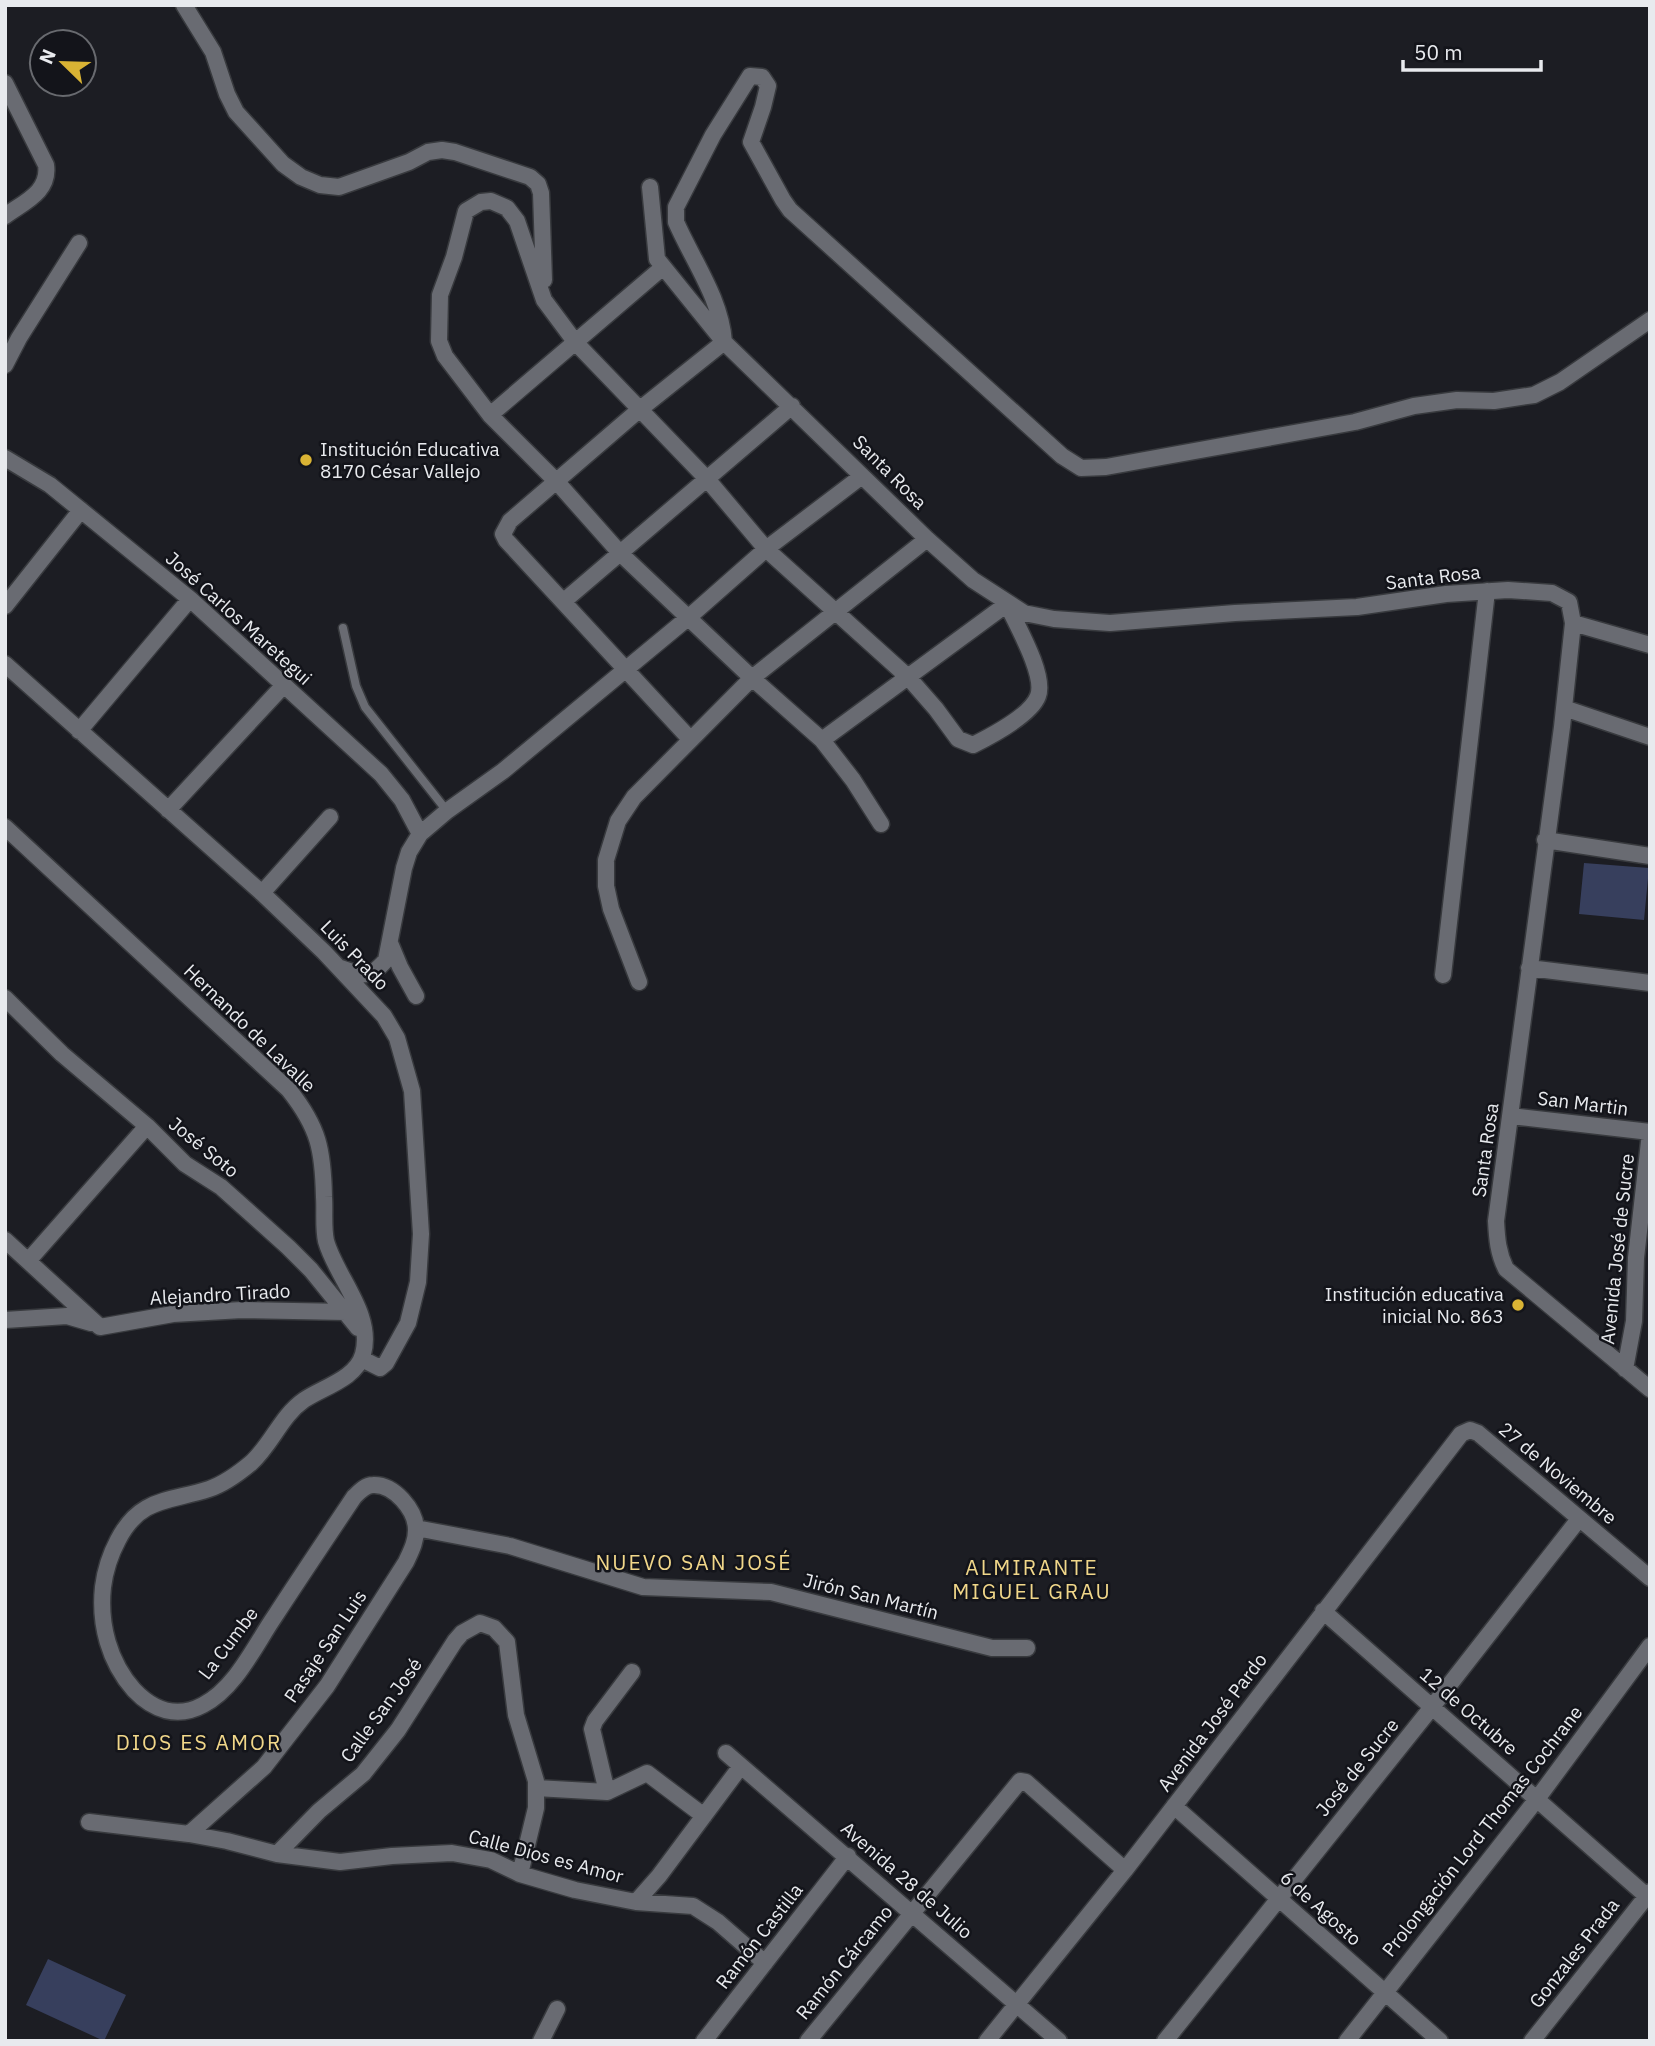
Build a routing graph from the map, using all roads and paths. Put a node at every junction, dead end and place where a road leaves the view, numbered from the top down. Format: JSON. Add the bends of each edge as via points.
{"nodes":[{"id":1,"x":184,"y":5,"type":"edge"},
{"id":2,"x":5,"y":83,"type":"edge"},
{"id":3,"x":650,"y":187,"type":"dead end"},
{"id":4,"x":5,"y":216,"type":"edge"},
{"id":5,"x":79,"y":243,"type":"dead end"},
{"id":6,"x":662,"y":268,"type":"junction"},
{"id":7,"x":544,"y":300,"type":"junction"},
{"id":8,"x":1650,"y":320,"type":"edge"},
{"id":9,"x":12,"y":334,"type":"edge"},
{"id":10,"x":724,"y":342,"type":"junction"},
{"id":11,"x":576,"y":343,"type":"junction"},
{"id":12,"x":5,"y":365,"type":"edge"},
{"id":13,"x":792,"y":406,"type":"junction"},
{"id":14,"x":639,"y":410,"type":"junction"},
{"id":15,"x":491,"y":415,"type":"junction"},
{"id":16,"x":5,"y":458,"type":"edge"},
{"id":17,"x":862,"y":476,"type":"junction"},
{"id":18,"x":707,"y":479,"type":"junction"},
{"id":19,"x":557,"y":482,"type":"junction"},
{"id":20,"x":81,"y":510,"type":"junction"},
{"id":21,"x":927,"y":539,"type":"junction"},
{"id":22,"x":766,"y":549,"type":"junction"},
{"id":23,"x":620,"y":553,"type":"junction"},
{"id":24,"x":1487,"y":590,"type":"junction"},
{"id":25,"x":190,"y":599,"type":"junction"},
{"id":26,"x":564,"y":601,"type":"junction"},
{"id":27,"x":1007,"y":604,"type":"junction"},
{"id":28,"x":5,"y":606,"type":"edge"},
{"id":29,"x":835,"y":611,"type":"junction"},
{"id":30,"x":689,"y":617,"type":"junction"},
{"id":31,"x":1573,"y":623,"type":"junction"},
{"id":32,"x":343,"y":628,"type":"dead end"},
{"id":33,"x":1650,"y":645,"type":"edge"},
{"id":34,"x":5,"y":664,"type":"edge"},
{"id":35,"x":626,"y":669,"type":"junction"},
{"id":36,"x":908,"y":677,"type":"junction"},
{"id":37,"x":752,"y":678,"type":"junction"},
{"id":38,"x":284,"y":685,"type":"junction"},
{"id":39,"x":1564,"y":708,"type":"junction"},
{"id":40,"x":79,"y":731,"type":"junction"},
{"id":41,"x":1650,"y":737,"type":"edge"},
{"id":42,"x":690,"y":739,"type":"junction"},
{"id":43,"x":822,"y":740,"type":"junction"},
{"id":44,"x":168,"y":810,"type":"junction"},
{"id":45,"x":447,"y":811,"type":"junction"},
{"id":46,"x":330,"y":817,"type":"dead end"},
{"id":47,"x":881,"y":824,"type":"dead end"},
{"id":48,"x":5,"y":827,"type":"edge"},
{"id":49,"x":420,"y":834,"type":"junction"},
{"id":50,"x":1545,"y":840,"type":"junction"},
{"id":51,"x":1650,"y":856,"type":"edge"},
{"id":52,"x":262,"y":893,"type":"junction"},
{"id":53,"x":390,"y":943,"type":"junction"},
{"id":54,"x":339,"y":967,"type":"junction"},
{"id":55,"x":1530,"y":968,"type":"junction"},
{"id":56,"x":1443,"y":975,"type":"dead end"},
{"id":57,"x":639,"y":982,"type":"dead end"},
{"id":58,"x":1650,"y":983,"type":"edge"},
{"id":59,"x":416,"y":996,"type":"dead end"},
{"id":60,"x":5,"y":998,"type":"edge"},
{"id":61,"x":1511,"y":1116,"type":"junction"},
{"id":62,"x":147,"y":1126,"type":"junction"},
{"id":63,"x":1650,"y":1133,"type":"edge"},
{"id":64,"x":5,"y":1240,"type":"edge"},
{"id":65,"x":28,"y":1261,"type":"junction"},
{"id":66,"x":346,"y":1311,"type":"junction"},
{"id":67,"x":5,"y":1320,"type":"edge"},
{"id":68,"x":100,"y":1327,"type":"junction"},
{"id":69,"x":366,"y":1339,"type":"junction"},
{"id":70,"x":362,"y":1359,"type":"junction"},
{"id":71,"x":1625,"y":1369,"type":"junction"},
{"id":72,"x":1650,"y":1389,"type":"edge"},
{"id":73,"x":1469,"y":1430,"type":"joint"},
{"id":74,"x":1579,"y":1518,"type":"junction"},
{"id":75,"x":416,"y":1528,"type":"junction"},
{"id":76,"x":1650,"y":1578,"type":"edge"},
{"id":77,"x":1323,"y":1611,"type":"junction"},
{"id":78,"x":1650,"y":1646,"type":"edge"},
{"id":79,"x":1027,"y":1648,"type":"dead end"},
{"id":80,"x":632,"y":1672,"type":"dead end"},
{"id":81,"x":1432,"y":1707,"type":"junction"},
{"id":82,"x":726,"y":1753,"type":"dead end"},
{"id":83,"x":741,"y":1766,"type":"junction"},
{"id":84,"x":536,"y":1788,"type":"junction"},
{"id":85,"x":607,"y":1792,"type":"junction"},
{"id":86,"x":1537,"y":1799,"type":"junction"},
{"id":87,"x":1174,"y":1806,"type":"junction"},
{"id":88,"x":704,"y":1816,"type":"junction"},
{"id":89,"x":89,"y":1822,"type":"dead end"},
{"id":90,"x":189,"y":1834,"type":"junction"},
{"id":91,"x":277,"y":1854,"type":"junction"},
{"id":92,"x":848,"y":1856,"type":"junction"},
{"id":93,"x":1125,"y":1870,"type":"junction"},
{"id":94,"x":520,"y":1874,"type":"junction"},
{"id":95,"x":1649,"y":1896,"type":"edge"},
{"id":96,"x":1279,"y":1898,"type":"junction"},
{"id":97,"x":636,"y":1902,"type":"junction"},
{"id":98,"x":912,"y":1912,"type":"junction"},
{"id":99,"x":765,"y":1963,"type":"junction"},
{"id":100,"x":1384,"y":1992,"type":"junction"},
{"id":101,"x":1017,"y":2004,"type":"junction"},
{"id":102,"x":557,"y":2009,"type":"dead end"},
{"id":103,"x":541,"y":2041,"type":"edge"},
{"id":104,"x":704,"y":2041,"type":"edge"},
{"id":105,"x":808,"y":2041,"type":"edge"},
{"id":106,"x":987,"y":2041,"type":"edge"},
{"id":107,"x":1059,"y":2041,"type":"edge"},
{"id":108,"x":1165,"y":2041,"type":"edge"},
{"id":109,"x":1347,"y":2041,"type":"edge"},
{"id":110,"x":1440,"y":2041,"type":"edge"},
{"id":111,"x":1532,"y":2041,"type":"edge"}],
"edges":[{"from":1,"to":7,"type":"street","via":[[213,52],[236,112],[283,164],[301,177],[339,187],[442,150],[530,177],[541,193]]},
{"from":2,"to":4,"type":"street","via":[[47,173],[40,191]]},
{"from":3,"to":6,"type":"street","name":"Santa Rosa","via":[[656,254]]},
{"from":5,"to":9,"type":"street"},
{"from":6,"to":10,"type":"street","name":"Santa Rosa"},
{"from":6,"to":11,"type":"street"},
{"from":7,"to":11,"type":"street"},
{"from":7,"to":15,"type":"street","via":[[517,221],[507,208],[491,201],[466,211],[440,295],[439,341],[445,356]]},
{"from":8,"to":10,"type":"street","via":[[1534,395],[1414,406],[1355,422],[1081,468],[1062,456],[783,201],[751,142],[768,86],[755,75],[750,76],[713,135],[676,207],[676,222],[718,308]]},
{"from":9,"to":12,"type":"street"},
{"from":10,"to":13,"type":"street","name":"Santa Rosa"},
{"from":10,"to":14,"type":"street"},
{"from":11,"to":14,"type":"street"},
{"from":11,"to":15,"type":"street"},
{"from":13,"to":17,"type":"street","name":"Santa Rosa"},
{"from":13,"to":18,"type":"street"},
{"from":14,"to":18,"type":"street"},
{"from":14,"to":19,"type":"street"},
{"from":15,"to":19,"type":"street"},
{"from":16,"to":20,"type":"street","name":"José Carlos Maretegui"},
{"from":17,"to":21,"type":"street","name":"Santa Rosa"},
{"from":17,"to":22,"type":"street"},
{"from":18,"to":22,"type":"street"},
{"from":18,"to":23,"type":"street"},
{"from":19,"to":23,"type":"street"},
{"from":19,"to":26,"type":"street","via":[[510,521],[503,534]]},
{"from":20,"to":25,"type":"street","name":"José Carlos Maretegui"},
{"from":20,"to":28,"type":"street"},
{"from":21,"to":27,"type":"street","name":"Santa Rosa"},
{"from":21,"to":29,"type":"street"},
{"from":22,"to":29,"type":"street"},
{"from":22,"to":30,"type":"street"},
{"from":23,"to":26,"type":"street"},
{"from":23,"to":30,"type":"street"},
{"from":24,"to":27,"type":"street","name":"Santa Rosa","via":[[1357,607],[1110,624],[1040,617]]},
{"from":24,"to":31,"type":"street","name":"Santa Rosa","via":[[1552,593],[1569,602]]},
{"from":24,"to":56,"type":"street"},
{"from":25,"to":38,"type":"street","name":"José Carlos Maretegui"},
{"from":25,"to":40,"type":"street"},
{"from":26,"to":35,"type":"street"},
{"from":27,"to":36,"type":"street"},
{"from":27,"to":36,"type":"street","via":[[1037,669],[1040,687],[1038,698],[1018,718],[973,745],[958,739]]},
{"from":29,"to":36,"type":"street"},
{"from":29,"to":37,"type":"street"},
{"from":30,"to":35,"type":"street"},
{"from":30,"to":37,"type":"street"},
{"from":31,"to":33,"type":"street"},
{"from":31,"to":39,"type":"street","name":"Santa Rosa"},
{"from":32,"to":45,"type":"lane","via":[[365,706]]},
{"from":34,"to":40,"type":"street","name":"Luis Prado"},
{"from":35,"to":42,"type":"street"},
{"from":35,"to":45,"type":"street"},
{"from":36,"to":43,"type":"street"},
{"from":37,"to":42,"type":"street"},
{"from":37,"to":43,"type":"street"},
{"from":38,"to":44,"type":"street"},
{"from":38,"to":49,"type":"street","name":"José Carlos Maretegui","via":[[381,774]]},
{"from":39,"to":41,"type":"street"},
{"from":39,"to":50,"type":"street","name":"Santa Rosa"},
{"from":40,"to":44,"type":"street","name":"Luis Prado"},
{"from":42,"to":57,"type":"street","via":[[634,797],[618,821],[606,860],[611,909]]},
{"from":43,"to":47,"type":"street"},
{"from":44,"to":52,"type":"street","name":"Luis Prado"},
{"from":45,"to":49,"type":"street"},
{"from":46,"to":52,"type":"street"},
{"from":48,"to":69,"type":"street","name":"Hernando de Lavalle","via":[[289,1090],[304,1109],[318,1136],[322,1158],[326,1239]]},
{"from":49,"to":53,"type":"street","via":[[404,868]]},
{"from":50,"to":51,"type":"street"},
{"from":50,"to":55,"type":"street","name":"Santa Rosa"},
{"from":52,"to":54,"type":"street","name":"Luis Prado"},
{"from":53,"to":54,"type":"street","via":[[386,960],[377,971],[363,976]]},
{"from":53,"to":59,"type":"street"},
{"from":54,"to":70,"type":"street","name":"Luis Prado","via":[[384,1016],[397,1038],[412,1091],[417,1140],[421,1234],[418,1282],[408,1323],[383,1367]]},
{"from":55,"to":58,"type":"street"},
{"from":55,"to":61,"type":"street","name":"Santa Rosa"},
{"from":60,"to":62,"type":"street","name":"José Soto"},
{"from":61,"to":63,"type":"street","name":"San Martin"},
{"from":61,"to":71,"type":"street","name":"Santa Rosa","via":[[1496,1221],[1499,1255],[1506,1269]]},
{"from":62,"to":65,"type":"street"},
{"from":62,"to":66,"type":"street","name":"José Soto","via":[[185,1164],[221,1187],[288,1247]]},
{"from":63,"to":71,"type":"street","name":"Avenida José de Sucre","via":[[1634,1321]]},
{"from":64,"to":65,"type":"street"},
{"from":65,"to":68,"type":"street"},
{"from":66,"to":68,"type":"street","name":"Alejandro Tirado","via":[[173,1314]]},
{"from":66,"to":69,"type":"street","name":"José Soto"},
{"from":67,"to":68,"type":"street","via":[[81,1318]]},
{"from":69,"to":70,"type":"street","name":"Hernando de Lavalle"},
{"from":70,"to":75,"type":"street","name":"La Cumbe","via":[[343,1378],[290,1411],[252,1462],[232,1476],[135,1515],[112,1551],[103,1585],[103,1618],[110,1650],[129,1684],[151,1704],[174,1713],[202,1706],[232,1680],[363,1488],[373,1485],[392,1491],[408,1507]]},
{"from":71,"to":72,"type":"street","name":"Santa Rosa"},
{"from":73,"to":74,"type":"street","name":"27 de Noviembre"},
{"from":73,"to":77,"type":"street","name":"Avenida José Pardo","via":[[1461,1434]]},
{"from":74,"to":76,"type":"street","name":"27 de Noviembre"},
{"from":74,"to":81,"type":"street","name":"José de Sucre"},
{"from":75,"to":79,"type":"street","name":"Jirón San Martín","via":[[509,1546],[643,1587],[771,1592],[992,1648]]},
{"from":75,"to":90,"type":"street","name":"Pasaje San Luis","via":[[406,1562],[327,1686],[264,1767]]},
{"from":77,"to":81,"type":"street","name":"12 de Octubre"},
{"from":77,"to":87,"type":"street","name":"Avenida José Pardo"},
{"from":78,"to":86,"type":"street","name":"Prolongación Lord Thomas Cochrane"},
{"from":80,"to":85,"type":"street","via":[[592,1729]]},
{"from":81,"to":86,"type":"street","name":"12 de Octubre"},
{"from":81,"to":96,"type":"street","name":"José de Sucre"},
{"from":82,"to":83,"type":"street","name":"Avenida 28 de Julio"},
{"from":83,"to":88,"type":"street"},
{"from":83,"to":92,"type":"street","name":"Avenida 28 de Julio"},
{"from":84,"to":85,"type":"street"},
{"from":84,"to":91,"type":"street","name":"Calle San José","via":[[516,1715],[507,1642],[494,1628],[480,1623],[462,1633],[398,1730],[363,1773]]},
{"from":84,"to":94,"type":"street","via":[[534,1820]]},
{"from":85,"to":88,"type":"street","via":[[646,1773]]},
{"from":86,"to":95,"type":"street","name":"12 de Octubre"},
{"from":86,"to":100,"type":"street","name":"Prolongación Lord Thomas Cochrane"},
{"from":87,"to":93,"type":"street","name":"Avenida José Pardo"},
{"from":87,"to":96,"type":"street","name":"6 de Agosto"},
{"from":88,"to":97,"type":"street"},
{"from":89,"to":90,"type":"street","name":"Calle Dios es Amor"},
{"from":90,"to":91,"type":"street","name":"Calle Dios es Amor"},
{"from":91,"to":94,"type":"street","name":"Calle Dios es Amor","via":[[340,1862],[452,1853],[491,1860]]},
{"from":92,"to":98,"type":"street","name":"Avenida 28 de Julio"},
{"from":92,"to":99,"type":"street","name":"Ramón Castilla"},
{"from":93,"to":98,"type":"street","name":"Ramón Cárcamo","via":[[1020,1781]]},
{"from":93,"to":101,"type":"street","name":"Avenida José Pardo"},
{"from":94,"to":97,"type":"street","name":"Calle Dios es Amor"},
{"from":95,"to":111,"type":"street","name":"Gonzales Prada"},
{"from":96,"to":100,"type":"street","name":"6 de Agosto"},
{"from":96,"to":108,"type":"street","name":"José de Sucre"},
{"from":97,"to":99,"type":"street","name":"Calle Dios es Amor","via":[[693,1906]]},
{"from":98,"to":101,"type":"street","name":"Avenida 28 de Julio"},
{"from":98,"to":105,"type":"street","name":"Ramón Cárcamo"},
{"from":99,"to":104,"type":"street","name":"Ramón Castilla"},
{"from":100,"to":109,"type":"street","name":"Prolongación Lord Thomas Cochrane"},
{"from":100,"to":110,"type":"street","name":"6 de Agosto"},
{"from":101,"to":106,"type":"street","name":"Avenida José Pardo"},
{"from":101,"to":107,"type":"street","name":"Avenida 28 de Julio"},
{"from":102,"to":103,"type":"street"}]}
